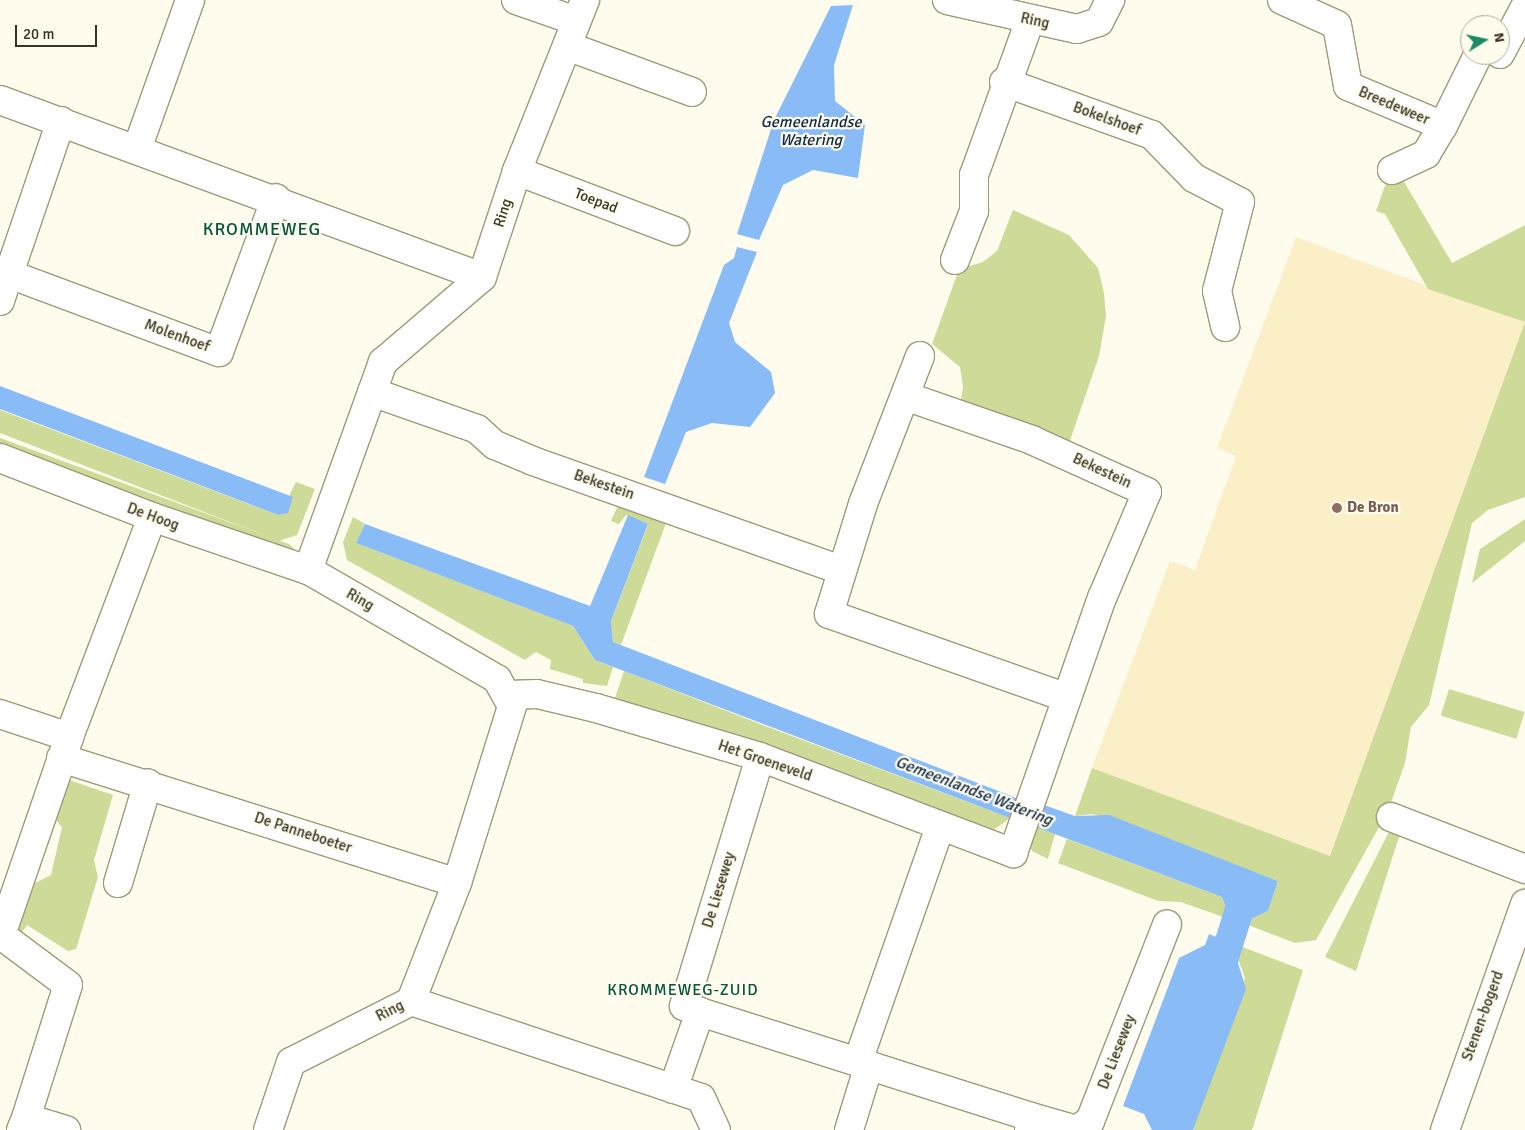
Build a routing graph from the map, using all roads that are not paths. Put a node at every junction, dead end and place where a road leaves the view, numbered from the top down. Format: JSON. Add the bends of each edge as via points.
{"nodes":[{"id":1,"x":190,"y":0,"type":"edge"},
{"id":2,"x":516,"y":0,"type":"edge"},
{"id":3,"x":947,"y":0,"type":"edge"},
{"id":4,"x":1110,"y":0,"type":"edge"},
{"id":5,"x":1282,"y":0,"type":"edge"},
{"id":6,"x":1525,"y":7,"type":"edge"},
{"id":7,"x":581,"y":10,"type":"edge"},
{"id":8,"x":1030,"y":20,"type":"junction"},
{"id":9,"x":1510,"y":35,"type":"edge"},
{"id":10,"x":567,"y":46,"type":"junction"},
{"id":11,"x":1473,"y":65,"type":"edge"},
{"id":12,"x":1004,"y":82,"type":"junction"},
{"id":13,"x":692,"y":92,"type":"dead end"},
{"id":14,"x":0,"y":100,"type":"edge"},
{"id":15,"x":60,"y":121,"type":"junction"},
{"id":16,"x":1443,"y":126,"type":"junction"},
{"id":17,"x":137,"y":149,"type":"junction"},
{"id":18,"x":1392,"y":170,"type":"dead end"},
{"id":19,"x":517,"y":172,"type":"junction"},
{"id":20,"x":276,"y":198,"type":"junction"},
{"id":21,"x":675,"y":231,"type":"dead end"},
{"id":22,"x":955,"y":260,"type":"dead end"},
{"id":23,"x":9,"y":274,"type":"junction"},
{"id":24,"x":482,"y":277,"type":"junction"},
{"id":25,"x":0,"y":300,"type":"edge"},
{"id":26,"x":1225,"y":327,"type":"dead end"},
{"id":27,"x":920,"y":356,"type":"dead end"},
{"id":28,"x":372,"y":392,"type":"junction"},
{"id":29,"x":905,"y":396,"type":"junction"},
{"id":30,"x":0,"y":458,"type":"edge"},
{"id":31,"x":152,"y":517,"type":"junction"},
{"id":32,"x":308,"y":570,"type":"junction"},
{"id":33,"x":840,"y":570,"type":"junction"},
{"id":34,"x":509,"y":695,"type":"junction"},
{"id":35,"x":1067,"y":698,"type":"junction"},
{"id":36,"x":0,"y":714,"type":"edge"},
{"id":37,"x":65,"y":747,"type":"junction"},
{"id":38,"x":760,"y":757,"type":"junction"},
{"id":39,"x":148,"y":783,"type":"junction"},
{"id":40,"x":1391,"y":817,"type":"dead end"},
{"id":41,"x":940,"y":827,"type":"junction"},
{"id":42,"x":1017,"y":842,"type":"joint"},
{"id":43,"x":1525,"y":869,"type":"edge"},
{"id":44,"x":118,"y":883,"type":"dead end"},
{"id":45,"x":457,"y":883,"type":"junction"},
{"id":46,"x":1525,"y":904,"type":"edge"},
{"id":47,"x":1166,"y":925,"type":"dead end"},
{"id":48,"x":1,"y":935,"type":"edge"},
{"id":49,"x":411,"y":1001,"type":"junction"},
{"id":50,"x":700,"y":1012,"type":"junction"},
{"id":51,"x":864,"y":1063,"type":"junction"},
{"id":52,"x":673,"y":1090,"type":"junction"},
{"id":53,"x":24,"y":1124,"type":"edge"},
{"id":54,"x":1030,"y":1124,"type":"edge"},
{"id":55,"x":66,"y":1130,"type":"edge"},
{"id":56,"x":268,"y":1130,"type":"edge"},
{"id":57,"x":716,"y":1130,"type":"edge"},
{"id":58,"x":849,"y":1130,"type":"edge"},
{"id":59,"x":1444,"y":1130,"type":"edge"}],
"edges":[{"from":1,"to":17,"type":"street"},
{"from":2,"to":7,"type":"street"},
{"from":3,"to":8,"type":"street","name":"Ring"},
{"from":4,"to":8,"type":"street","name":"Ring","via":[[1099,22],[1077,29]]},
{"from":5,"to":16,"type":"street","name":"Breedeweer","via":[[1337,25],[1348,86]]},
{"from":6,"to":9,"type":"street"},
{"from":7,"to":10,"type":"street","name":"Ring"},
{"from":8,"to":12,"type":"street"},
{"from":10,"to":13,"type":"street"},
{"from":10,"to":19,"type":"street","name":"Ring"},
{"from":11,"to":16,"type":"street","name":"Breedeweer"},
{"from":12,"to":22,"type":"street","via":[[974,176],[974,212]]},
{"from":12,"to":26,"type":"street","name":"Bokelshoef","via":[[1152,135],[1194,178],[1240,202],[1217,291]]},
{"from":14,"to":15,"type":"street"},
{"from":15,"to":17,"type":"street"},
{"from":15,"to":23,"type":"street"},
{"from":16,"to":18,"type":"street","name":"Breedeweer","via":[[1426,154]]},
{"from":17,"to":20,"type":"street"},
{"from":19,"to":21,"type":"street","name":"Toepad"},
{"from":19,"to":24,"type":"street","name":"Ring"},
{"from":20,"to":23,"type":"street","name":"Molenhoef","via":[[219,352]]},
{"from":20,"to":24,"type":"street"},
{"from":23,"to":25,"type":"street"},
{"from":24,"to":28,"type":"street","via":[[383,362]]},
{"from":27,"to":29,"type":"street"},
{"from":28,"to":32,"type":"street"},
{"from":28,"to":33,"type":"street","name":"Bekestein","via":[[477,429],[495,445]]},
{"from":29,"to":33,"type":"street"},
{"from":29,"to":35,"type":"street","name":"Bekestein","via":[[1032,440],[1147,492],[1102,598]]},
{"from":30,"to":31,"type":"street","name":"De Hoog"},
{"from":31,"to":32,"type":"street","name":"De Hoog"},
{"from":31,"to":37,"type":"street"},
{"from":32,"to":34,"type":"street","name":"Ring","via":[[497,679]]},
{"from":33,"to":35,"type":"street","via":[[829,614]]},
{"from":34,"to":38,"type":"street","name":"Het Groeneveld","via":[[537,694],[596,708]]},
{"from":34,"to":45,"type":"street","name":"Ring","via":[[512,706]]},
{"from":35,"to":42,"type":"street","name":"Bekestein"},
{"from":36,"to":37,"type":"street","name":"De Panneboeter"},
{"from":37,"to":39,"type":"street","name":"De Panneboeter"},
{"from":37,"to":48,"type":"street"},
{"from":38,"to":41,"type":"street","name":"Het Groeneveld"},
{"from":38,"to":50,"type":"street","name":"De Liesewey","via":[[684,1006]]},
{"from":39,"to":44,"type":"street"},
{"from":39,"to":45,"type":"street","name":"De Panneboeter"},
{"from":40,"to":43,"type":"street"},
{"from":41,"to":42,"type":"street","name":"Het Groeneveld"},
{"from":41,"to":51,"type":"street"},
{"from":45,"to":49,"type":"street","name":"Ring"},
{"from":46,"to":59,"type":"street","name":"Stenen-bogerd"},
{"from":47,"to":54,"type":"street","name":"De Liesewey","via":[[1090,1121],[1076,1130]]},
{"from":48,"to":53,"type":"street","via":[[68,986]]},
{"from":49,"to":52,"type":"street"},
{"from":49,"to":56,"type":"street","name":"Ring","via":[[291,1062]]},
{"from":50,"to":51,"type":"street","name":"De Liesewey"},
{"from":50,"to":52,"type":"street"},
{"from":51,"to":54,"type":"street","name":"De Liesewey"},
{"from":51,"to":58,"type":"street"},
{"from":52,"to":57,"type":"street","via":[[701,1098]]},
{"from":53,"to":55,"type":"street"}]}
